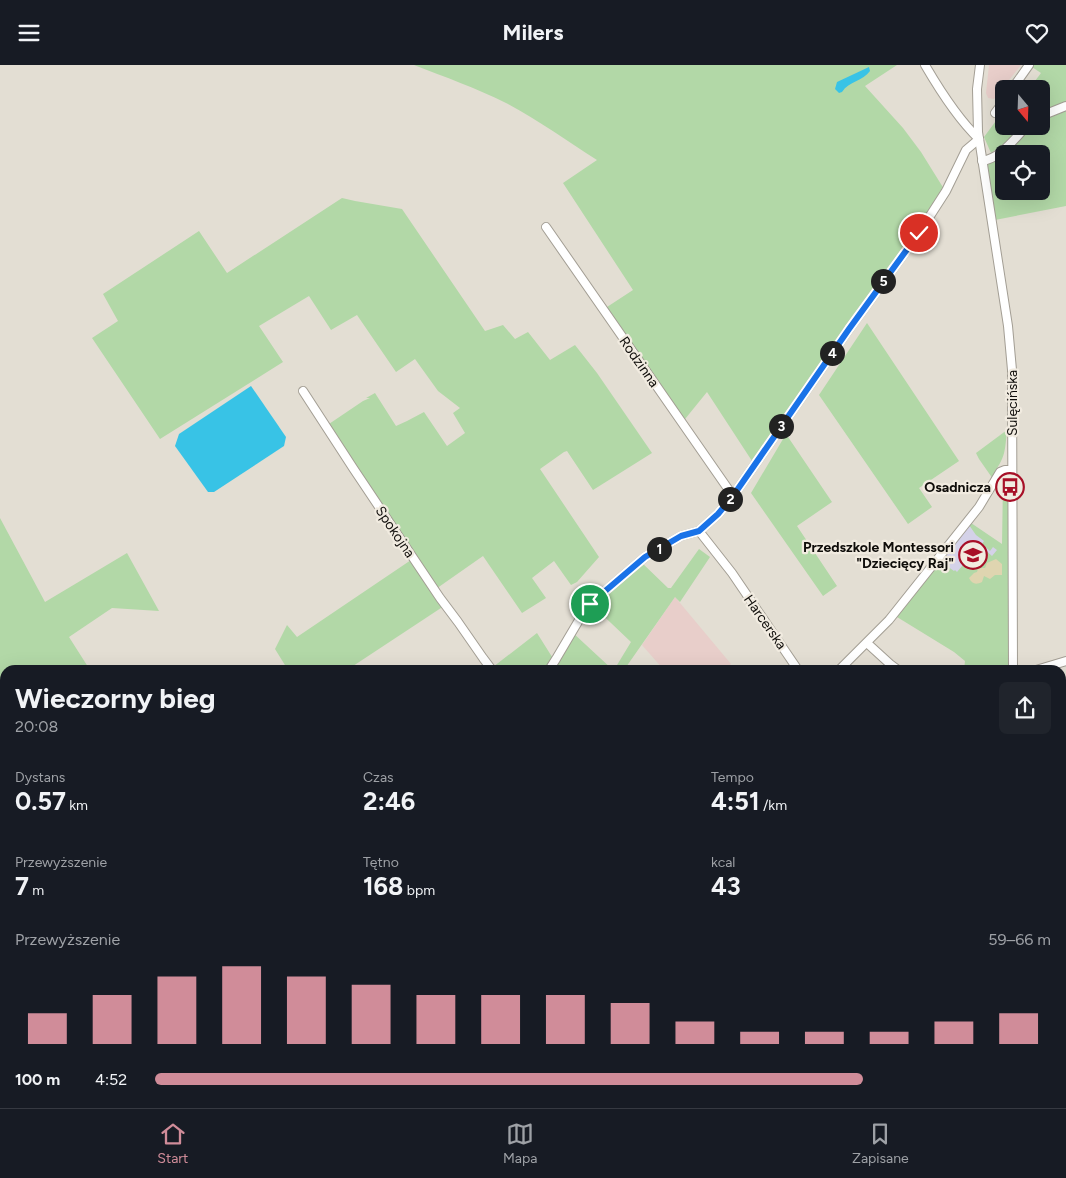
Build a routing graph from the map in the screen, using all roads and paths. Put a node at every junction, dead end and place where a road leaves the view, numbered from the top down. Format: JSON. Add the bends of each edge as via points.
{"nodes":[{"id":1,"x":925,"y":65,"type":"edge"},
{"id":2,"x":980,"y":65,"type":"edge"},
{"id":3,"x":1029,"y":65,"type":"edge"},
{"id":4,"x":1018,"y":80,"type":"edge"},
{"id":5,"x":1066,"y":106,"type":"edge"},
{"id":6,"x":1050,"y":112,"type":"edge"},
{"id":7,"x":1018,"y":135,"type":"edge"},
{"id":8,"x":979,"y":139,"type":"junction"},
{"id":9,"x":982,"y":161,"type":"junction"},
{"id":10,"x":546,"y":227,"type":"dead end"},
{"id":11,"x":304,"y":391,"type":"dead end"},
{"id":12,"x":1012,"y":470,"type":"junction"},
{"id":13,"x":733,"y":496,"type":"junction"},
{"id":14,"x":699,"y":531,"type":"junction"},
{"id":15,"x":867,"y":643,"type":"junction"},
{"id":16,"x":1066,"y":661,"type":"edge"},
{"id":17,"x":488,"y":665,"type":"edge"},
{"id":18,"x":552,"y":665,"type":"edge"},
{"id":19,"x":795,"y":665,"type":"edge"},
{"id":20,"x":844,"y":665,"type":"edge"},
{"id":21,"x":891,"y":665,"type":"edge"},
{"id":22,"x":1013,"y":665,"type":"edge"},
{"id":23,"x":1053,"y":665,"type":"edge"}],
"edges":[{"from":1,"to":8,"type":"street","via":[[958,115]]},
{"from":2,"to":8,"type":"street","name":"Sulęcińska","via":[[977,89]]},
{"from":3,"to":4,"type":"street"},
{"from":5,"to":6,"type":"street"},
{"from":7,"to":9,"type":"street","via":[[990,160]]},
{"from":8,"to":9,"type":"street","name":"Sulęcińska"},
{"from":8,"to":13,"type":"street","via":[[966,150],[946,191],[919,233]]},
{"from":9,"to":12,"type":"street","name":"Sulęcińska","via":[[1008,327],[1012,370]]},
{"from":10,"to":13,"type":"street","name":"Rodzinna"},
{"from":11,"to":17,"type":"street","name":"Spokojna","via":[[434,590]]},
{"from":12,"to":15,"type":"street","via":[[1000,472],[957,536],[890,620]]},
{"from":12,"to":22,"type":"street","name":"Sulęcińska"},
{"from":13,"to":14,"type":"street"},
{"from":14,"to":18,"type":"street","via":[[681,536],[645,557],[590,604]]},
{"from":14,"to":19,"type":"street","name":"Harcerska"},
{"from":15,"to":20,"type":"street"},
{"from":15,"to":21,"type":"street"},
{"from":16,"to":23,"type":"street"}]}
